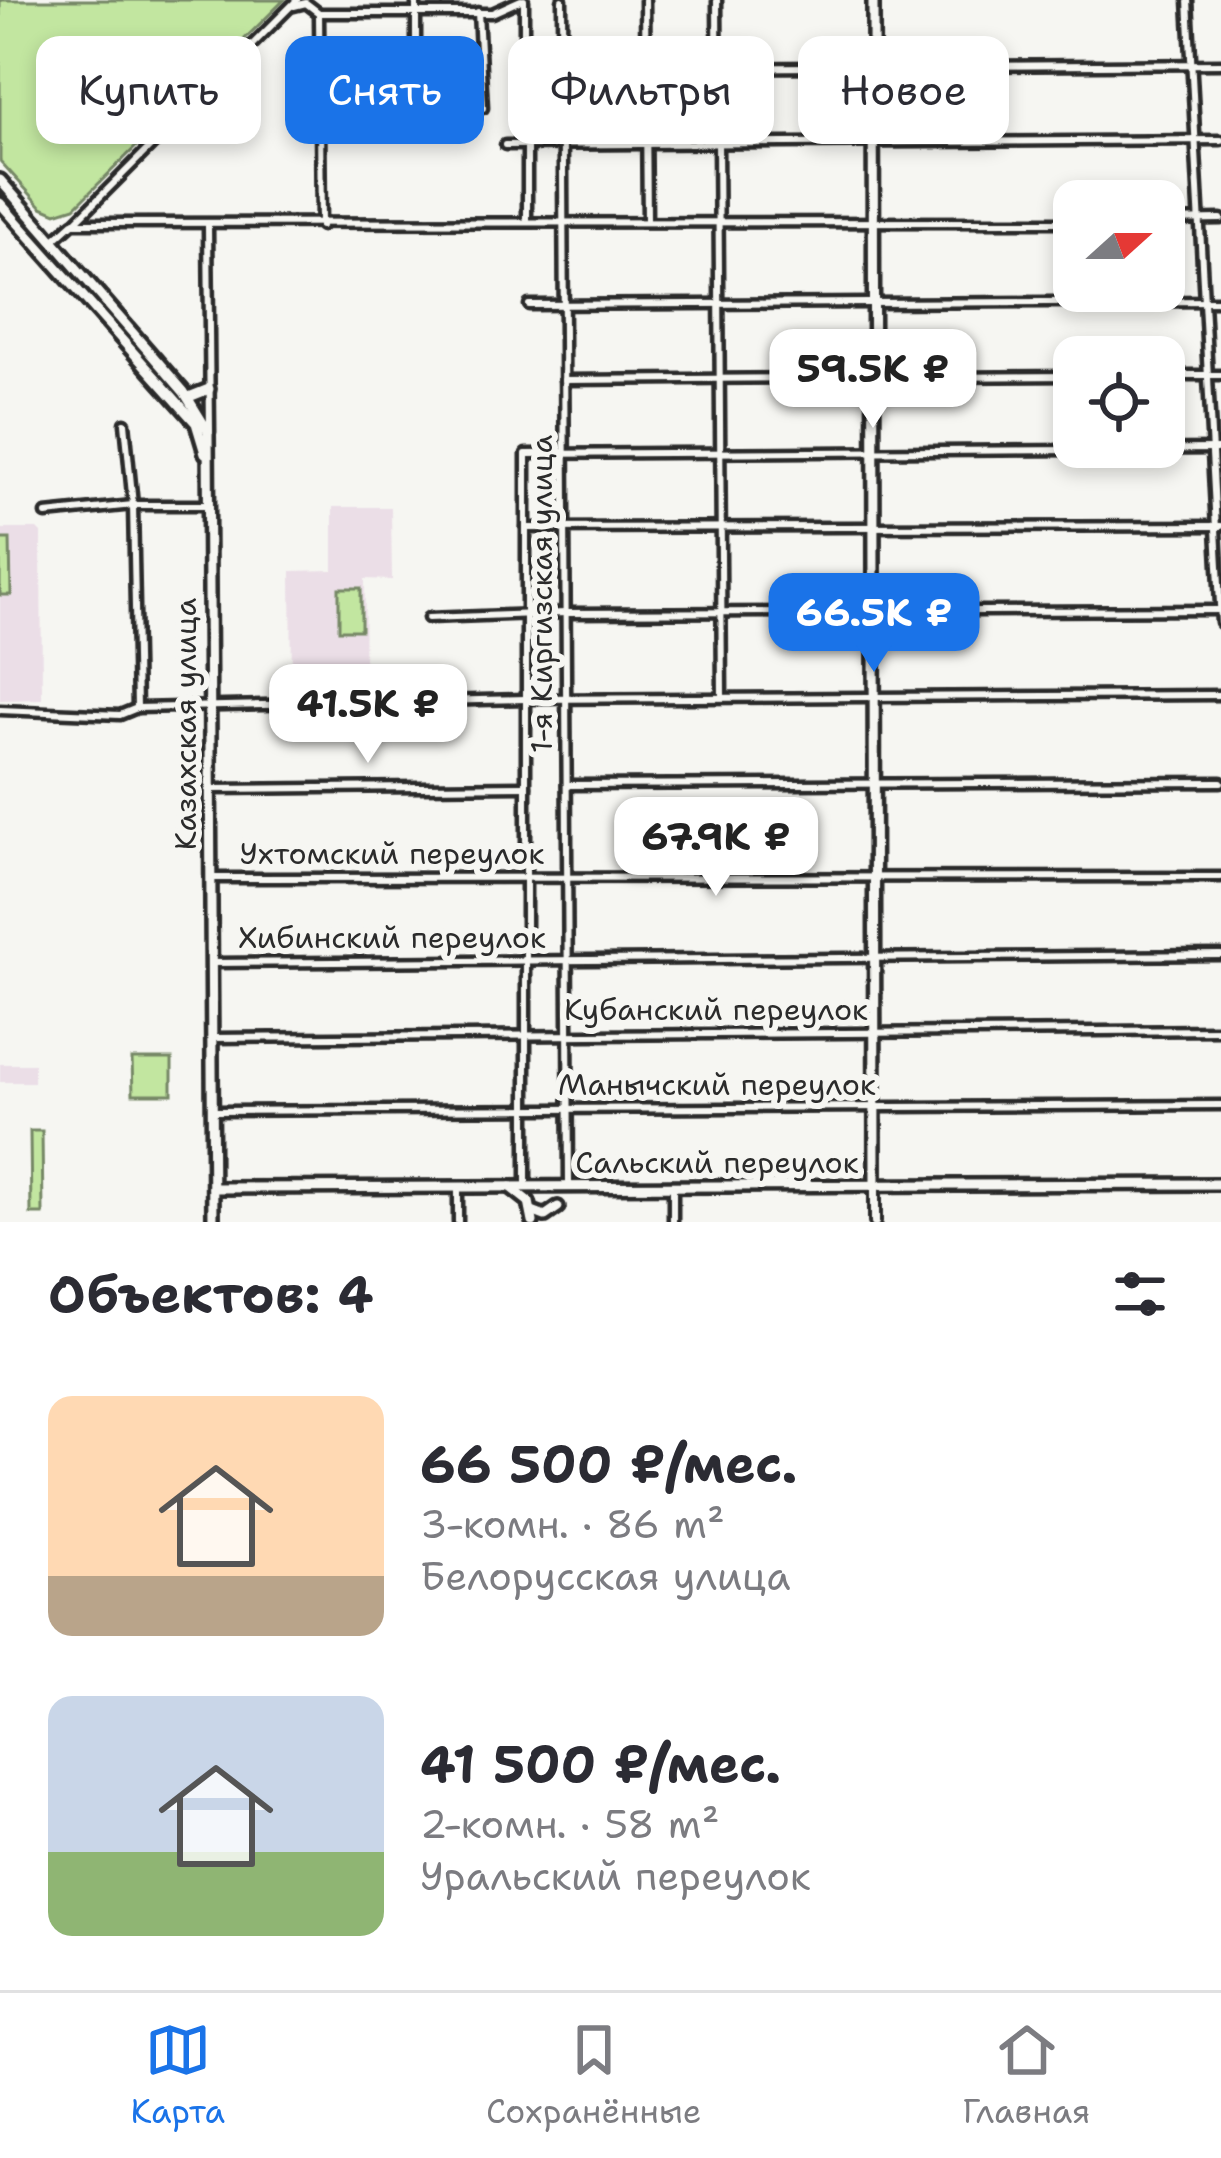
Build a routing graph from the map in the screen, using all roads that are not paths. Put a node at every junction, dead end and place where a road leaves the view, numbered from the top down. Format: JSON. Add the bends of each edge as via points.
{"nodes":[{"id":1,"x":523,"y":0,"type":"edge"},
{"id":2,"x":562,"y":0,"type":"edge"},
{"id":3,"x":645,"y":0,"type":"edge"},
{"id":4,"x":717,"y":0,"type":"edge"},
{"id":5,"x":873,"y":0,"type":"edge"},
{"id":6,"x":1188,"y":0,"type":"edge"},
{"id":7,"x":509,"y":2,"type":"edge"},
{"id":8,"x":295,"y":3,"type":"edge"},
{"id":9,"x":416,"y":4,"type":"edge"},
{"id":10,"x":478,"y":12,"type":"junction"},
{"id":11,"x":319,"y":13,"type":"junction"},
{"id":12,"x":320,"y":36,"type":"edge"},
{"id":13,"x":416,"y":36,"type":"edge"},
{"id":14,"x":479,"y":36,"type":"edge"},
{"id":15,"x":524,"y":36,"type":"edge"},
{"id":16,"x":563,"y":36,"type":"edge"},
{"id":17,"x":645,"y":36,"type":"edge"},
{"id":18,"x":717,"y":36,"type":"edge"},
{"id":19,"x":873,"y":36,"type":"edge"},
{"id":20,"x":1192,"y":64,"type":"junction"},
{"id":21,"x":1221,"y":64,"type":"edge"},
{"id":22,"x":1009,"y":66,"type":"edge"},
{"id":23,"x":1009,"y":140,"type":"edge"},
{"id":24,"x":1196,"y":140,"type":"junction"},
{"id":25,"x":1221,"y":140,"type":"edge"},
{"id":26,"x":322,"y":144,"type":"edge"},
{"id":27,"x":527,"y":144,"type":"joint"},
{"id":28,"x":563,"y":144,"type":"edge"},
{"id":29,"x":646,"y":144,"type":"edge"},
{"id":30,"x":717,"y":144,"type":"edge"},
{"id":31,"x":873,"y":144,"type":"edge"},
{"id":32,"x":506,"y":145,"type":"dead end"},
{"id":33,"x":0,"y":180,"type":"edge"},
{"id":34,"x":13,"y":194,"type":"junction"},
{"id":35,"x":0,"y":204,"type":"edge"},
{"id":36,"x":1185,"y":219,"type":"edge"},
{"id":37,"x":1200,"y":219,"type":"junction"},
{"id":38,"x":1221,"y":219,"type":"edge"},
{"id":39,"x":873,"y":220,"type":"junction"},
{"id":40,"x":527,"y":221,"type":"junction"},
{"id":41,"x":647,"y":221,"type":"junction"},
{"id":42,"x":718,"y":221,"type":"junction"},
{"id":43,"x":564,"y":222,"type":"junction"},
{"id":44,"x":1053,"y":222,"type":"edge"},
{"id":45,"x":73,"y":224,"type":"junction"},
{"id":46,"x":208,"y":226,"type":"junction"},
{"id":47,"x":321,"y":226,"type":"junction"},
{"id":48,"x":54,"y":240,"type":"junction"},
{"id":49,"x":100,"y":293,"type":"junction"},
{"id":50,"x":1204,"y":301,"type":"junction"},
{"id":51,"x":1221,"y":301,"type":"edge"},
{"id":52,"x":718,"y":303,"type":"junction"},
{"id":53,"x":873,"y":303,"type":"junction"},
{"id":54,"x":87,"y":304,"type":"junction"},
{"id":55,"x":564,"y":304,"type":"junction"},
{"id":56,"x":529,"y":305,"type":"dead end"},
{"id":57,"x":1221,"y":374,"type":"edge"},
{"id":58,"x":1185,"y":375,"type":"edge"},
{"id":59,"x":1208,"y":375,"type":"junction"},
{"id":60,"x":1053,"y":376,"type":"edge"},
{"id":61,"x":873,"y":377,"type":"junction"},
{"id":62,"x":719,"y":379,"type":"junction"},
{"id":63,"x":564,"y":380,"type":"junction"},
{"id":64,"x":209,"y":389,"type":"junction"},
{"id":65,"x":187,"y":395,"type":"junction"},
{"id":66,"x":125,"y":423,"type":"dead end"},
{"id":67,"x":210,"y":438,"type":"junction"},
{"id":68,"x":1216,"y":449,"type":"edge"},
{"id":69,"x":720,"y":452,"type":"junction"},
{"id":70,"x":874,"y":452,"type":"junction"},
{"id":71,"x":565,"y":453,"type":"junction"},
{"id":72,"x":208,"y":476,"type":"junction"},
{"id":73,"x":133,"y":505,"type":"junction"},
{"id":74,"x":209,"y":505,"type":"junction"},
{"id":75,"x":46,"y":514,"type":"dead end"},
{"id":76,"x":1218,"y":526,"type":"edge"},
{"id":77,"x":721,"y":527,"type":"junction"},
{"id":78,"x":874,"y":527,"type":"junction"},
{"id":79,"x":526,"y":528,"type":"junction"},
{"id":80,"x":565,"y":529,"type":"junction"},
{"id":81,"x":874,"y":610,"type":"junction"},
{"id":82,"x":1221,"y":610,"type":"edge"},
{"id":83,"x":721,"y":611,"type":"junction"},
{"id":84,"x":566,"y":613,"type":"junction"},
{"id":85,"x":526,"y":614,"type":"junction"},
{"id":86,"x":428,"y":619,"type":"dead end"},
{"id":87,"x":1221,"y":623,"type":"edge"},
{"id":88,"x":1221,"y":695,"type":"edge"},
{"id":89,"x":874,"y":696,"type":"junction"},
{"id":90,"x":722,"y":697,"type":"junction"},
{"id":91,"x":526,"y":699,"type":"junction"},
{"id":92,"x":566,"y":699,"type":"junction"},
{"id":93,"x":211,"y":707,"type":"junction"},
{"id":94,"x":136,"y":708,"type":"junction"},
{"id":95,"x":0,"y":710,"type":"edge"},
{"id":96,"x":1221,"y":782,"type":"edge"},
{"id":97,"x":874,"y":783,"type":"junction"},
{"id":98,"x":567,"y":785,"type":"junction"},
{"id":99,"x":526,"y":786,"type":"junction"},
{"id":100,"x":211,"y":789,"type":"junction"},
{"id":101,"x":1221,"y":877,"type":"edge"},
{"id":102,"x":211,"y":878,"type":"junction"},
{"id":103,"x":526,"y":878,"type":"junction"},
{"id":104,"x":567,"y":878,"type":"junction"},
{"id":105,"x":874,"y":878,"type":"junction"},
{"id":106,"x":1221,"y":955,"type":"edge"},
{"id":107,"x":875,"y":958,"type":"junction"},
{"id":108,"x":526,"y":961,"type":"junction"},
{"id":109,"x":568,"y":961,"type":"junction"},
{"id":110,"x":212,"y":963,"type":"junction"},
{"id":111,"x":1221,"y":1030,"type":"edge"},
{"id":112,"x":526,"y":1034,"type":"junction"},
{"id":113,"x":568,"y":1034,"type":"junction"},
{"id":114,"x":875,"y":1034,"type":"junction"},
{"id":115,"x":212,"y":1038,"type":"junction"},
{"id":116,"x":1221,"y":1106,"type":"edge"},
{"id":117,"x":526,"y":1109,"type":"junction"},
{"id":118,"x":568,"y":1109,"type":"junction"},
{"id":119,"x":875,"y":1110,"type":"junction"},
{"id":120,"x":212,"y":1111,"type":"junction"},
{"id":121,"x":1221,"y":1184,"type":"edge"},
{"id":122,"x":875,"y":1186,"type":"junction"},
{"id":123,"x":458,"y":1187,"type":"junction"},
{"id":124,"x":510,"y":1187,"type":"junction"},
{"id":125,"x":545,"y":1187,"type":"junction"},
{"id":126,"x":673,"y":1187,"type":"junction"},
{"id":127,"x":213,"y":1188,"type":"junction"},
{"id":128,"x":526,"y":1188,"type":"junction"},
{"id":129,"x":569,"y":1188,"type":"junction"},
{"id":130,"x":582,"y":1189,"type":"junction"},
{"id":131,"x":529,"y":1204,"type":"junction"},
{"id":132,"x":558,"y":1205,"type":"junction"},
{"id":133,"x":213,"y":1222,"type":"edge"},
{"id":134,"x":458,"y":1222,"type":"edge"},
{"id":135,"x":533,"y":1222,"type":"edge"},
{"id":136,"x":558,"y":1222,"type":"edge"},
{"id":137,"x":673,"y":1222,"type":"edge"},
{"id":138,"x":875,"y":1222,"type":"edge"}],
"edges":[{"from":1,"to":7,"type":"street"},
{"from":1,"to":15,"type":"street"},
{"from":2,"to":16,"type":"street","name":"1-я Киргизская улица"},
{"from":3,"to":17,"type":"street"},
{"from":4,"to":18,"type":"street"},
{"from":5,"to":19,"type":"main road"},
{"from":6,"to":20,"type":"street"},
{"from":7,"to":10,"type":"street"},
{"from":8,"to":11,"type":"street"},
{"from":8,"to":45,"type":"street"},
{"from":9,"to":10,"type":"street"},
{"from":9,"to":11,"type":"street"},
{"from":9,"to":13,"type":"street"},
{"from":10,"to":14,"type":"street"},
{"from":11,"to":12,"type":"street"},
{"from":20,"to":21,"type":"street"},
{"from":20,"to":22,"type":"street"},
{"from":20,"to":24,"type":"street"},
{"from":23,"to":24,"type":"street"},
{"from":24,"to":25,"type":"street"},
{"from":24,"to":37,"type":"street"},
{"from":26,"to":47,"type":"street"},
{"from":27,"to":32,"type":"street"},
{"from":27,"to":40,"type":"street"},
{"from":28,"to":43,"type":"street","name":"1-я Киргизская улица"},
{"from":29,"to":41,"type":"street"},
{"from":30,"to":42,"type":"street"},
{"from":31,"to":39,"type":"main road"},
{"from":33,"to":34,"type":"main road"},
{"from":34,"to":35,"type":"main road"},
{"from":34,"to":48,"type":"main road"},
{"from":35,"to":54,"type":"main road"},
{"from":36,"to":37,"type":"street"},
{"from":37,"to":38,"type":"street"},
{"from":37,"to":50,"type":"street"},
{"from":39,"to":42,"type":"street"},
{"from":39,"to":44,"type":"street"},
{"from":39,"to":53,"type":"main road"},
{"from":40,"to":43,"type":"street"},
{"from":40,"to":47,"type":"street"},
{"from":41,"to":42,"type":"street"},
{"from":41,"to":43,"type":"street"},
{"from":42,"to":52,"type":"street"},
{"from":43,"to":55,"type":"street","name":"1-я Киргизская улица"},
{"from":45,"to":46,"type":"street"},
{"from":45,"to":48,"type":"street"},
{"from":46,"to":47,"type":"street"},
{"from":46,"to":64,"type":"street","name":"Казахская улица"},
{"from":48,"to":49,"type":"main road"},
{"from":49,"to":54,"type":"main road"},
{"from":49,"to":65,"type":"main road"},
{"from":50,"to":51,"type":"street"},
{"from":50,"to":53,"type":"street"},
{"from":50,"to":59,"type":"street"},
{"from":52,"to":53,"type":"street"},
{"from":52,"to":55,"type":"street"},
{"from":52,"to":62,"type":"street"},
{"from":53,"to":61,"type":"main road"},
{"from":54,"to":72,"type":"main road","via":[[196,423]]},
{"from":55,"to":56,"type":"street"},
{"from":55,"to":63,"type":"street","name":"1-я Киргизская улица"},
{"from":57,"to":59,"type":"street"},
{"from":58,"to":59,"type":"street"},
{"from":59,"to":68,"type":"street"},
{"from":60,"to":61,"type":"street"},
{"from":61,"to":62,"type":"street"},
{"from":61,"to":70,"type":"main road"},
{"from":62,"to":63,"type":"street"},
{"from":62,"to":69,"type":"street"},
{"from":63,"to":71,"type":"street","name":"1-я Киргизская улица"},
{"from":64,"to":65,"type":"main road"},
{"from":64,"to":67,"type":"street","name":"Казахская улица"},
{"from":65,"to":67,"type":"main road"},
{"from":66,"to":73,"type":"street"},
{"from":67,"to":72,"type":"main road","name":"Казахская улица"},
{"from":68,"to":70,"type":"street"},
{"from":68,"to":76,"type":"street"},
{"from":69,"to":70,"type":"street"},
{"from":69,"to":71,"type":"street"},
{"from":69,"to":77,"type":"street"},
{"from":70,"to":78,"type":"main road"},
{"from":71,"to":79,"type":"street","via":[[526,454]]},
{"from":71,"to":80,"type":"street","name":"1-я Киргизская улица"},
{"from":72,"to":74,"type":"main road","name":"Казахская улица"},
{"from":73,"to":74,"type":"street"},
{"from":73,"to":75,"type":"street"},
{"from":73,"to":94,"type":"street"},
{"from":74,"to":93,"type":"main road","name":"Казахская улица"},
{"from":76,"to":78,"type":"street"},
{"from":76,"to":82,"type":"street"},
{"from":77,"to":78,"type":"street"},
{"from":77,"to":80,"type":"street"},
{"from":77,"to":83,"type":"street"},
{"from":78,"to":81,"type":"main road"},
{"from":79,"to":80,"type":"street"},
{"from":79,"to":85,"type":"street"},
{"from":80,"to":84,"type":"street","name":"1-я Киргизская улица"},
{"from":81,"to":82,"type":"street"},
{"from":81,"to":83,"type":"street"},
{"from":81,"to":89,"type":"main road"},
{"from":82,"to":87,"type":"street"},
{"from":83,"to":84,"type":"street"},
{"from":83,"to":90,"type":"street"},
{"from":84,"to":85,"type":"street"},
{"from":84,"to":92,"type":"street","name":"1-я Киргизская улица"},
{"from":85,"to":86,"type":"street"},
{"from":85,"to":91,"type":"street"},
{"from":88,"to":89,"type":"street"},
{"from":89,"to":90,"type":"street"},
{"from":89,"to":97,"type":"main road"},
{"from":90,"to":92,"type":"street"},
{"from":91,"to":92,"type":"street"},
{"from":91,"to":93,"type":"street"},
{"from":91,"to":99,"type":"street"},
{"from":92,"to":98,"type":"street","name":"1-я Киргизская улица"},
{"from":93,"to":94,"type":"street"},
{"from":93,"to":100,"type":"main road","name":"Казахская улица"},
{"from":94,"to":95,"type":"street","via":[[99,715]]},
{"from":96,"to":97,"type":"street"},
{"from":97,"to":98,"type":"street"},
{"from":97,"to":105,"type":"main road"},
{"from":98,"to":104,"type":"street","name":"1-я Киргизская улица"},
{"from":99,"to":100,"type":"street"},
{"from":99,"to":103,"type":"street"},
{"from":100,"to":102,"type":"main road","name":"Казахская улица"},
{"from":101,"to":105,"type":"street","name":"Ухтомский переулок"},
{"from":102,"to":103,"type":"street","name":"Ухтомский переулок"},
{"from":102,"to":110,"type":"main road","name":"Казахская улица"},
{"from":103,"to":104,"type":"street","name":"Ухтомский переулок"},
{"from":103,"to":108,"type":"street"},
{"from":104,"to":105,"type":"street","name":"Ухтомский переулок"},
{"from":104,"to":109,"type":"street","name":"1-я Киргизская улица"},
{"from":105,"to":107,"type":"main road"},
{"from":106,"to":107,"type":"street","name":"Хибинский переулок"},
{"from":107,"to":109,"type":"street","name":"Хибинский переулок"},
{"from":107,"to":114,"type":"main road"},
{"from":108,"to":109,"type":"street","name":"Хибинский переулок"},
{"from":108,"to":110,"type":"street","name":"Хибинский переулок"},
{"from":108,"to":112,"type":"street"},
{"from":109,"to":113,"type":"street","name":"1-я Киргизская улица"},
{"from":110,"to":115,"type":"main road","name":"Казахская улица"},
{"from":111,"to":114,"type":"street","name":"Кубанский переулок"},
{"from":112,"to":113,"type":"street","name":"Кубанский переулок"},
{"from":112,"to":115,"type":"street","name":"Кубанский переулок"},
{"from":112,"to":117,"type":"street"},
{"from":113,"to":114,"type":"street","name":"Кубанский переулок"},
{"from":113,"to":118,"type":"street","name":"1-я Киргизская улица"},
{"from":114,"to":119,"type":"main road"},
{"from":115,"to":120,"type":"main road","name":"Казахская улица"},
{"from":116,"to":119,"type":"street","name":"Манычский переулок"},
{"from":117,"to":118,"type":"street","name":"Манычский переулок"},
{"from":117,"to":120,"type":"street","name":"Манычский переулок"},
{"from":117,"to":128,"type":"street"},
{"from":118,"to":119,"type":"street","name":"Манычский переулок"},
{"from":118,"to":129,"type":"street","name":"1-я Киргизская улица"},
{"from":119,"to":122,"type":"main road"},
{"from":120,"to":127,"type":"main road","name":"Казахская улица"},
{"from":121,"to":122,"type":"main road","name":"Сальский переулок"},
{"from":122,"to":126,"type":"main road","name":"Сальский переулок"},
{"from":122,"to":138,"type":"street"},
{"from":123,"to":124,"type":"main road","name":"Сальский переулок"},
{"from":123,"to":127,"type":"main road","name":"Сальский переулок"},
{"from":123,"to":134,"type":"street"},
{"from":124,"to":128,"type":"main road","name":"Сальский переулок"},
{"from":124,"to":131,"type":"main road"},
{"from":125,"to":128,"type":"main road","name":"Сальский переулок"},
{"from":125,"to":129,"type":"main road","name":"Сальский переулок"},
{"from":125,"to":131,"type":"main road"},
{"from":125,"to":132,"type":"main road"},
{"from":126,"to":130,"type":"main road","name":"Сальский переулок"},
{"from":126,"to":137,"type":"street"},
{"from":127,"to":133,"type":"main road","name":"Казахская улица"},
{"from":129,"to":130,"type":"main road","name":"Сальский переулок"},
{"from":130,"to":132,"type":"main road"},
{"from":131,"to":132,"type":"main road","via":[[545,1216]]},
{"from":131,"to":135,"type":"main road"},
{"from":132,"to":136,"type":"main road"}]}
